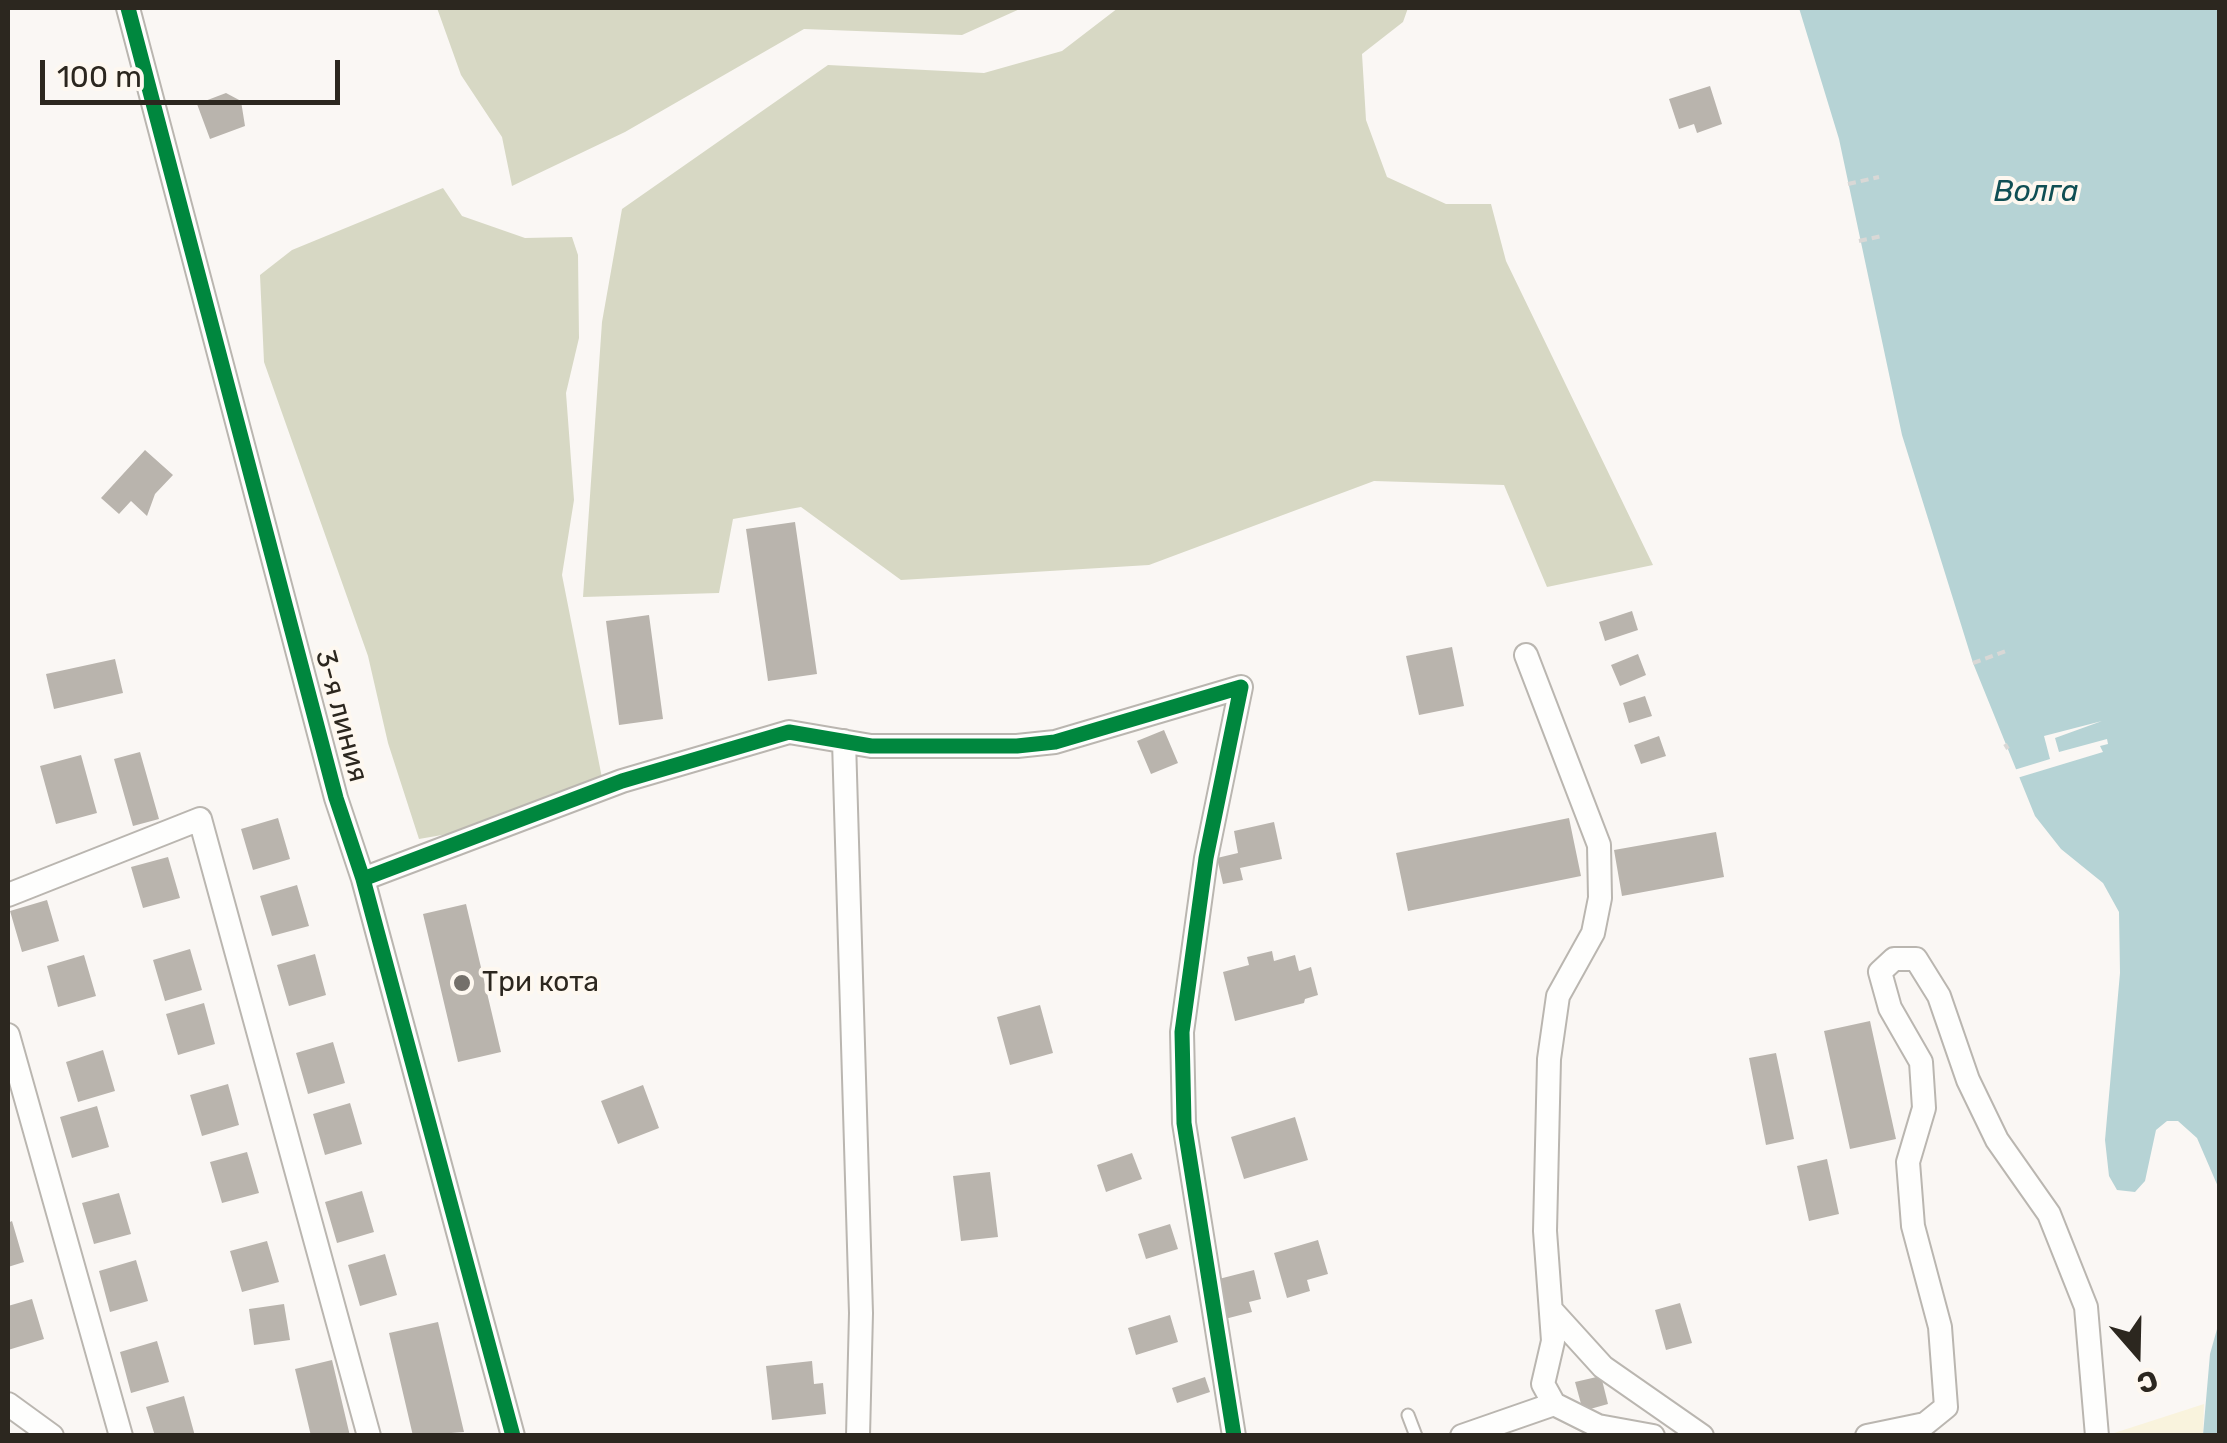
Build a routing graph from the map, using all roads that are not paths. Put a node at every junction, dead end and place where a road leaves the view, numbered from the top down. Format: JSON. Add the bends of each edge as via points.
{"nodes":[{"id":1,"x":128,"y":8,"type":"edge"},
{"id":2,"x":1526,"y":654,"type":"dead end"},
{"id":3,"x":844,"y":742,"type":"junction"},
{"id":4,"x":363,"y":879,"type":"junction"},
{"id":5,"x":8,"y":895,"type":"edge"},
{"id":6,"x":8,"y":1035,"type":"edge"},
{"id":7,"x":1553,"y":1312,"type":"junction"},
{"id":8,"x":8,"y":1404,"type":"edge"},
{"id":9,"x":1554,"y":1404,"type":"junction"},
{"id":10,"x":1408,"y":1415,"type":"dead end"},
{"id":11,"x":1602,"y":1431,"type":"edge"},
{"id":12,"x":52,"y":1436,"type":"edge"},
{"id":13,"x":120,"y":1436,"type":"edge"},
{"id":14,"x":369,"y":1436,"type":"edge"},
{"id":15,"x":513,"y":1436,"type":"edge"},
{"id":16,"x":858,"y":1436,"type":"edge"},
{"id":17,"x":1234,"y":1436,"type":"edge"},
{"id":18,"x":1416,"y":1436,"type":"edge"},
{"id":19,"x":1462,"y":1436,"type":"edge"},
{"id":20,"x":1653,"y":1436,"type":"edge"},
{"id":21,"x":1702,"y":1436,"type":"edge"},
{"id":22,"x":1868,"y":1436,"type":"edge"},
{"id":23,"x":2097,"y":1436,"type":"edge"}],
"edges":[{"from":1,"to":4,"type":"street","name":"3-я линия"},
{"from":2,"to":7,"type":"street","via":[[1599,845],[1593,933],[1558,996],[1548,1060],[1545,1230]]},
{"from":3,"to":4,"type":"street","via":[[789,732],[622,782]]},
{"from":3,"to":16,"type":"street","via":[[861,1313]]},
{"from":3,"to":17,"type":"street","via":[[1055,742],[1240,687],[1206,858],[1182,1032],[1184,1124]]},
{"from":4,"to":15,"type":"street","name":"3-я линия"},
{"from":5,"to":14,"type":"street","via":[[200,819]]},
{"from":6,"to":13,"type":"street"},
{"from":7,"to":9,"type":"street","via":[[1543,1384]]},
{"from":7,"to":21,"type":"street","via":[[1603,1366]]},
{"from":8,"to":12,"type":"street"},
{"from":9,"to":11,"type":"street"},
{"from":9,"to":19,"type":"street"},
{"from":10,"to":18,"type":"lane"},
{"from":11,"to":20,"type":"street"},
{"from":22,"to":23,"type":"street","via":[[1925,1424],[1946,1407],[1940,1327],[1914,1226],[1908,1162],[1924,1108],[1920,1062],[1890,1008],[1880,972],[1894,959],[1916,959],[1939,996],[1996,1140],[2049,1214],[2086,1307]]}]}
